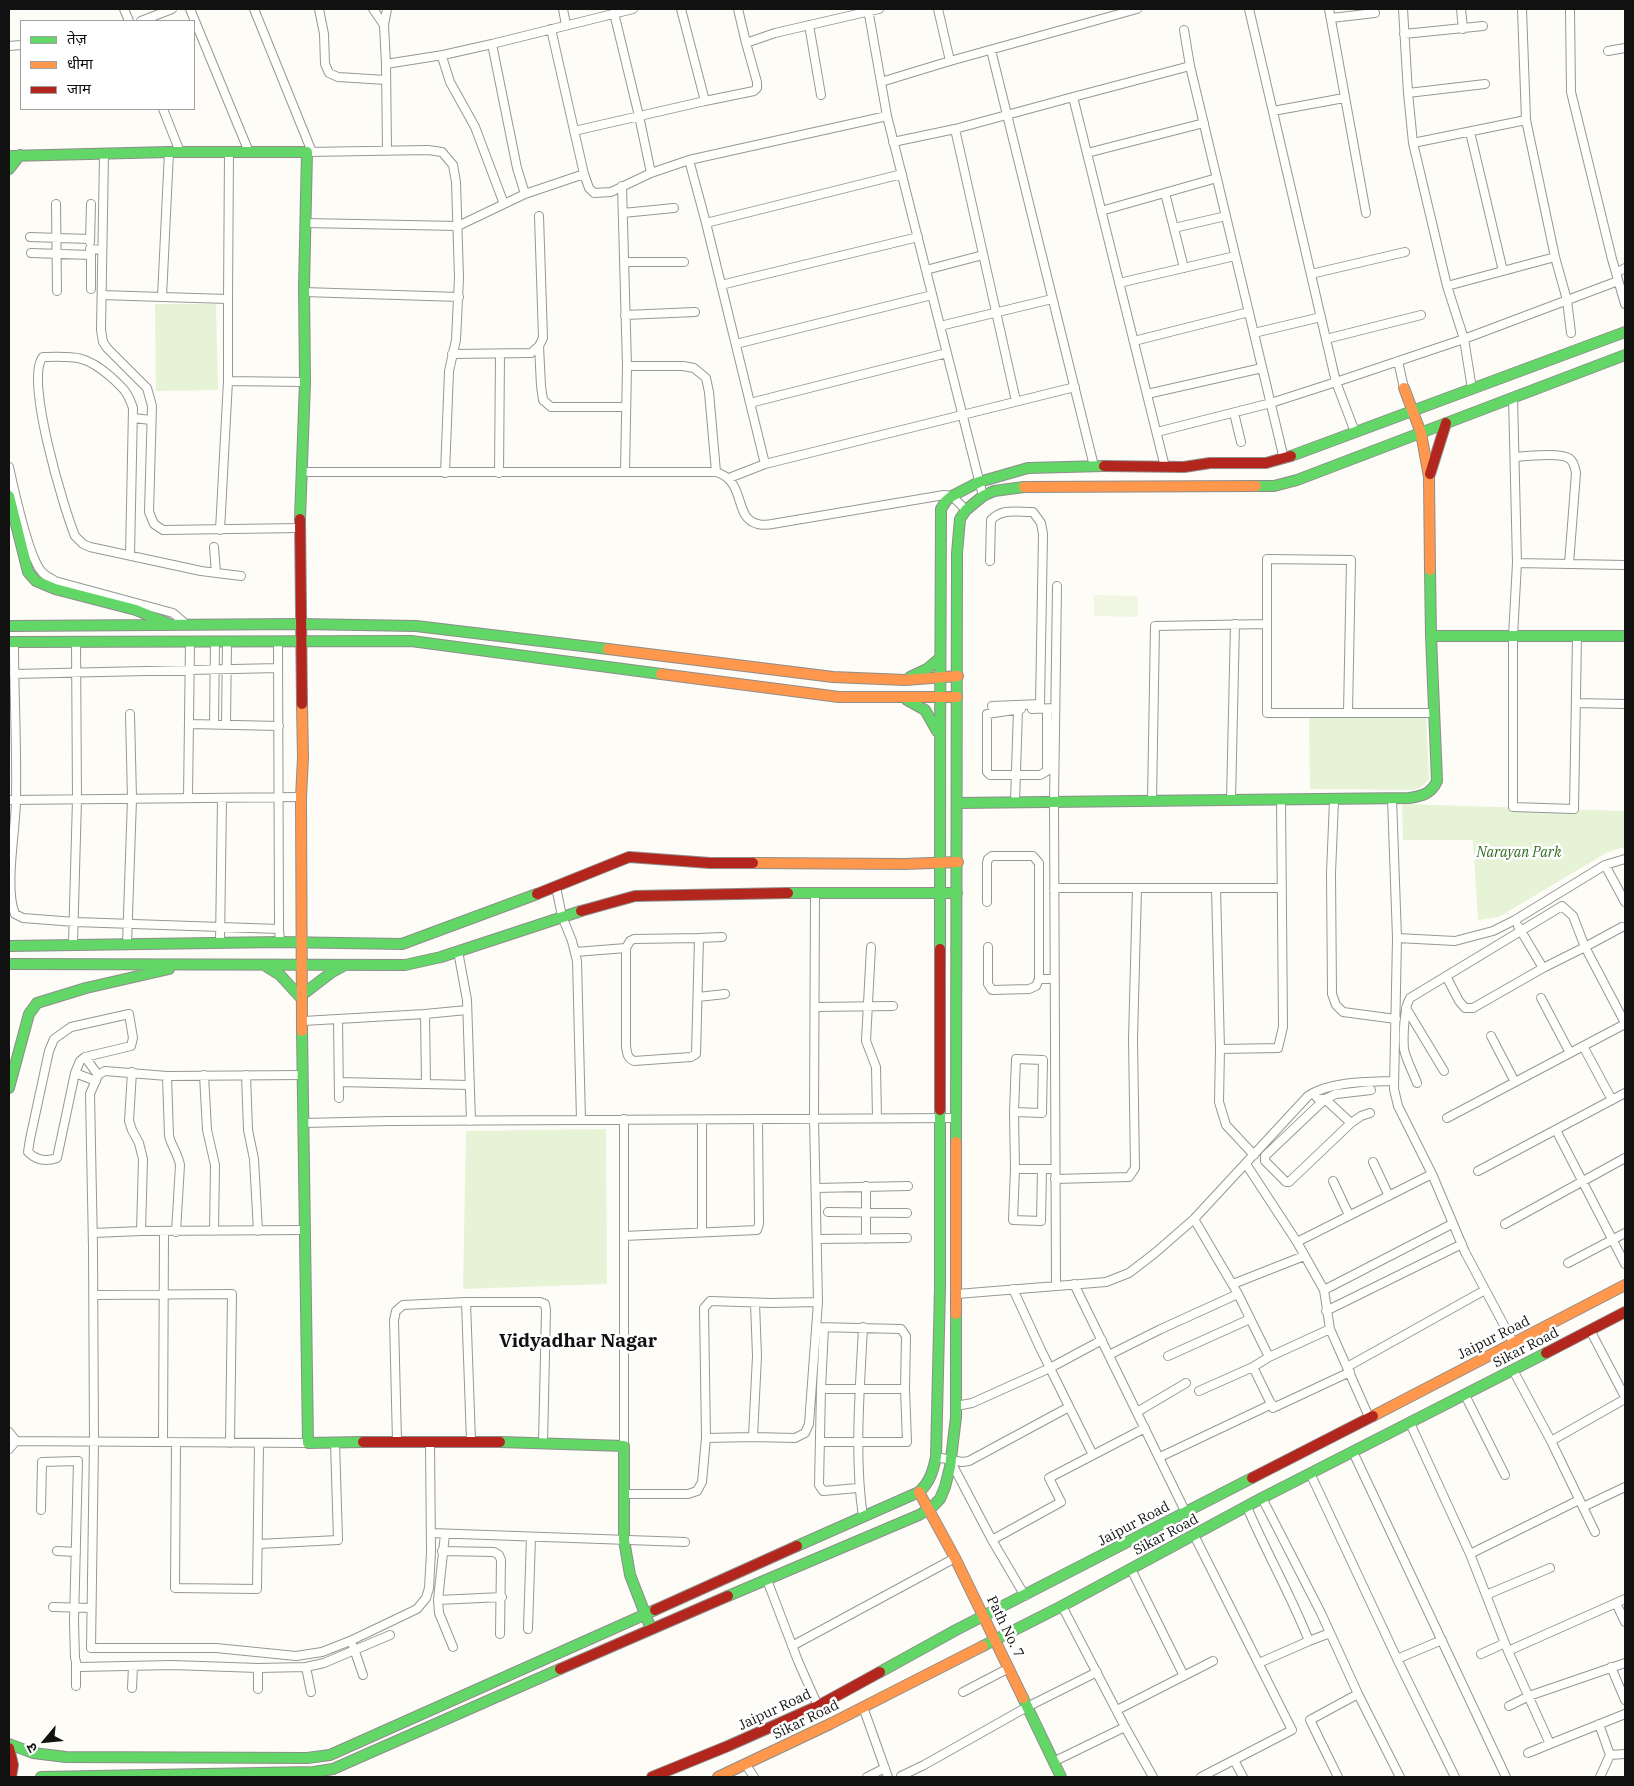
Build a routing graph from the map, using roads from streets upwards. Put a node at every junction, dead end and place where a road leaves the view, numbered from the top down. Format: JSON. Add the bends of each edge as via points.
{"nodes":[{"id":1,"x":172,"y":9,"type":"edge"},
{"id":2,"x":254,"y":9,"type":"edge"},
{"id":3,"x":319,"y":9,"type":"edge"},
{"id":4,"x":373,"y":9,"type":"edge"},
{"id":5,"x":387,"y":9,"type":"edge"},
{"id":6,"x":563,"y":9,"type":"edge"},
{"id":7,"x":633,"y":9,"type":"edge"},
{"id":8,"x":681,"y":9,"type":"edge"},
{"id":9,"x":738,"y":9,"type":"edge"},
{"id":10,"x":878,"y":9,"type":"edge"},
{"id":11,"x":938,"y":9,"type":"edge"},
{"id":12,"x":1137,"y":9,"type":"edge"},
{"id":13,"x":1249,"y":9,"type":"edge"},
{"id":14,"x":1329,"y":9,"type":"edge"},
{"id":15,"x":1403,"y":9,"type":"edge"},
{"id":16,"x":1461,"y":9,"type":"edge"},
{"id":17,"x":1522,"y":9,"type":"edge"},
{"id":18,"x":1570,"y":9,"type":"edge"},
{"id":19,"x":623,"y":10,"type":"edge"},
{"id":20,"x":868,"y":10,"type":"edge"},
{"id":21,"x":1127,"y":10,"type":"edge"},
{"id":22,"x":614,"y":13,"type":"junction"},
{"id":23,"x":1375,"y":13,"type":"dead end"},
{"id":24,"x":1331,"y":18,"type":"junction"},
{"id":25,"x":144,"y":20,"type":"edge"},
{"id":26,"x":195,"y":21,"type":"edge"},
{"id":27,"x":384,"y":25,"type":"junction"},
{"id":28,"x":566,"y":25,"type":"junction"},
{"id":29,"x":809,"y":25,"type":"junction"},
{"id":30,"x":1483,"y":26,"type":"dead end"},
{"id":31,"x":551,"y":29,"type":"junction"},
{"id":32,"x":1463,"y":29,"type":"junction"},
{"id":33,"x":1184,"y":30,"type":"dead end"},
{"id":34,"x":1404,"y":34,"type":"junction"},
{"id":35,"x":746,"y":43,"type":"junction"},
{"id":36,"x":492,"y":44,"type":"junction"},
{"id":37,"x":1625,"y":48,"type":"edge"},
{"id":38,"x":991,"y":50,"type":"junction"},
{"id":39,"x":1608,"y":51,"type":"dead end"},
{"id":40,"x":444,"y":55,"type":"junction"},
{"id":41,"x":950,"y":61,"type":"junction"},
{"id":42,"x":386,"y":64,"type":"junction"},
{"id":43,"x":1190,"y":66,"type":"junction"},
{"id":44,"x":386,"y":80,"type":"junction"},
{"id":45,"x":881,"y":82,"type":"junction"},
{"id":46,"x":1485,"y":84,"type":"dead end"},
{"id":47,"x":1408,"y":93,"type":"junction"},
{"id":48,"x":821,"y":95,"type":"dead end"},
{"id":49,"x":1073,"y":97,"type":"junction"},
{"id":50,"x":1344,"y":98,"type":"junction"},
{"id":51,"x":704,"y":100,"type":"junction"},
{"id":52,"x":163,"y":110,"type":"edge"},
{"id":53,"x":1273,"y":112,"type":"junction"},
{"id":54,"x":639,"y":116,"type":"junction"},
{"id":55,"x":887,"y":116,"type":"junction"},
{"id":56,"x":1008,"y":116,"type":"junction"},
{"id":57,"x":1526,"y":120,"type":"junction"},
{"id":58,"x":1204,"y":123,"type":"junction"},
{"id":59,"x":955,"y":129,"type":"junction"},
{"id":60,"x":574,"y":130,"type":"junction"},
{"id":61,"x":1470,"y":132,"type":"junction"},
{"id":62,"x":894,"y":142,"type":"junction"},
{"id":63,"x":1413,"y":143,"type":"junction"},
{"id":64,"x":387,"y":150,"type":"junction"},
{"id":65,"x":169,"y":152,"type":"junction"},
{"id":66,"x":180,"y":152,"type":"junction"},
{"id":67,"x":228,"y":152,"type":"junction"},
{"id":68,"x":249,"y":152,"type":"junction"},
{"id":69,"x":309,"y":152,"type":"junction"},
{"id":70,"x":1087,"y":153,"type":"junction"},
{"id":71,"x":13,"y":154,"type":"edge"},
{"id":72,"x":104,"y":154,"type":"junction"},
{"id":73,"x":689,"y":160,"type":"junction"},
{"id":74,"x":9,"y":169,"type":"edge"},
{"id":75,"x":651,"y":173,"type":"junction"},
{"id":76,"x":584,"y":174,"type":"junction"},
{"id":77,"x":902,"y":174,"type":"junction"},
{"id":78,"x":1217,"y":178,"type":"junction"},
{"id":79,"x":622,"y":186,"type":"junction"},
{"id":80,"x":1165,"y":193,"type":"junction"},
{"id":81,"x":525,"y":194,"type":"junction"},
{"id":82,"x":56,"y":204,"type":"dead end"},
{"id":83,"x":91,"y":204,"type":"dead end"},
{"id":84,"x":504,"y":204,"type":"junction"},
{"id":85,"x":674,"y":208,"type":"dead end"},
{"id":86,"x":1101,"y":211,"type":"junction"},
{"id":87,"x":623,"y":213,"type":"junction"},
{"id":88,"x":1366,"y":213,"type":"dead end"},
{"id":89,"x":539,"y":216,"type":"dead end"},
{"id":90,"x":1226,"y":216,"type":"junction"},
{"id":91,"x":305,"y":223,"type":"junction"},
{"id":92,"x":706,"y":223,"type":"junction"},
{"id":93,"x":458,"y":226,"type":"junction"},
{"id":94,"x":1174,"y":228,"type":"junction"},
{"id":95,"x":30,"y":237,"type":"dead end"},
{"id":96,"x":918,"y":237,"type":"junction"},
{"id":97,"x":56,"y":238,"type":"junction"},
{"id":98,"x":89,"y":239,"type":"junction"},
{"id":99,"x":102,"y":250,"type":"junction"},
{"id":100,"x":31,"y":252,"type":"dead end"},
{"id":101,"x":90,"y":252,"type":"junction"},
{"id":102,"x":1405,"y":252,"type":"dead end"},
{"id":103,"x":56,"y":254,"type":"junction"},
{"id":104,"x":984,"y":254,"type":"junction"},
{"id":105,"x":1236,"y":256,"type":"junction"},
{"id":106,"x":1555,"y":258,"type":"junction"},
{"id":107,"x":624,"y":262,"type":"junction"},
{"id":108,"x":684,"y":262,"type":"dead end"},
{"id":109,"x":1184,"y":268,"type":"junction"},
{"id":110,"x":1625,"y":268,"type":"edge"},
{"id":111,"x":926,"y":270,"type":"junction"},
{"id":112,"x":1503,"y":271,"type":"junction"},
{"id":113,"x":1311,"y":274,"type":"junction"},
{"id":114,"x":1617,"y":277,"type":"junction"},
{"id":115,"x":1119,"y":283,"type":"junction"},
{"id":116,"x":721,"y":286,"type":"junction"},
{"id":117,"x":1447,"y":286,"type":"junction"},
{"id":118,"x":91,"y":289,"type":"dead end"},
{"id":119,"x":57,"y":291,"type":"dead end"},
{"id":120,"x":304,"y":292,"type":"junction"},
{"id":121,"x":102,"y":295,"type":"junction"},
{"id":122,"x":932,"y":295,"type":"junction"},
{"id":123,"x":459,"y":296,"type":"junction"},
{"id":124,"x":162,"y":297,"type":"junction"},
{"id":125,"x":228,"y":299,"type":"junction"},
{"id":126,"x":1052,"y":299,"type":"junction"},
{"id":127,"x":1567,"y":300,"type":"junction"},
{"id":128,"x":1625,"y":304,"type":"edge"},
{"id":129,"x":695,"y":312,"type":"dead end"},
{"id":130,"x":1249,"y":312,"type":"junction"},
{"id":131,"x":996,"y":313,"type":"junction"},
{"id":132,"x":625,"y":315,"type":"junction"},
{"id":133,"x":1421,"y":315,"type":"dead end"},
{"id":134,"x":1321,"y":318,"type":"junction"},
{"id":135,"x":940,"y":326,"type":"junction"},
{"id":136,"x":1625,"y":332,"type":"edge"},
{"id":137,"x":1254,"y":333,"type":"junction"},
{"id":138,"x":1571,"y":333,"type":"dead end"},
{"id":139,"x":1326,"y":339,"type":"junction"},
{"id":140,"x":1464,"y":339,"type":"junction"},
{"id":141,"x":1134,"y":341,"type":"junction"},
{"id":142,"x":736,"y":344,"type":"junction"},
{"id":143,"x":540,"y":346,"type":"junction"},
{"id":144,"x":947,"y":353,"type":"junction"},
{"id":145,"x":452,"y":354,"type":"junction"},
{"id":146,"x":500,"y":354,"type":"junction"},
{"id":147,"x":1625,"y":355,"type":"edge"},
{"id":148,"x":1398,"y":361,"type":"junction"},
{"id":149,"x":627,"y":366,"type":"junction"},
{"id":150,"x":1262,"y":368,"type":"junction"},
{"id":151,"x":228,"y":381,"type":"junction"},
{"id":152,"x":305,"y":382,"type":"junction"},
{"id":153,"x":1336,"y":382,"type":"junction"},
{"id":154,"x":1075,"y":387,"type":"junction"},
{"id":155,"x":1404,"y":388,"type":"joint"},
{"id":156,"x":1472,"y":389,"type":"junction"},
{"id":157,"x":1147,"y":394,"type":"junction"},
{"id":158,"x":1513,"y":396,"type":"junction"},
{"id":159,"x":1016,"y":401,"type":"junction"},
{"id":160,"x":750,"y":403,"type":"junction"},
{"id":161,"x":1271,"y":403,"type":"junction"},
{"id":162,"x":626,"y":407,"type":"junction"},
{"id":163,"x":1413,"y":411,"type":"junction"},
{"id":164,"x":1234,"y":413,"type":"junction"},
{"id":165,"x":962,"y":415,"type":"junction"},
{"id":166,"x":133,"y":418,"type":"junction"},
{"id":167,"x":151,"y":420,"type":"junction"},
{"id":168,"x":1446,"y":423,"type":"junction"},
{"id":169,"x":1157,"y":432,"type":"junction"},
{"id":170,"x":1355,"y":432,"type":"junction"},
{"id":171,"x":1420,"y":432,"type":"junction"},
{"id":172,"x":1241,"y":442,"type":"dead end"},
{"id":173,"x":1515,"y":457,"type":"junction"},
{"id":174,"x":1284,"y":459,"type":"junction"},
{"id":175,"x":765,"y":464,"type":"junction"},
{"id":176,"x":1094,"y":466,"type":"junction"},
{"id":177,"x":1165,"y":466,"type":"junction"},
{"id":178,"x":9,"y":467,"type":"edge"},
{"id":179,"x":301,"y":472,"type":"junction"},
{"id":180,"x":625,"y":472,"type":"junction"},
{"id":181,"x":716,"y":472,"type":"junction"},
{"id":182,"x":445,"y":473,"type":"junction"},
{"id":183,"x":499,"y":473,"type":"junction"},
{"id":184,"x":1429,"y":477,"type":"junction"},
{"id":185,"x":728,"y":478,"type":"junction"},
{"id":186,"x":979,"y":482,"type":"junction"},
{"id":187,"x":9,"y":496,"type":"edge"},
{"id":188,"x":952,"y":496,"type":"junction"},
{"id":189,"x":983,"y":496,"type":"junction"},
{"id":190,"x":966,"y":510,"type":"junction"},
{"id":191,"x":300,"y":528,"type":"junction"},
{"id":192,"x":220,"y":530,"type":"junction"},
{"id":193,"x":214,"y":548,"type":"dead end"},
{"id":194,"x":130,"y":555,"type":"junction"},
{"id":195,"x":990,"y":561,"type":"dead end"},
{"id":196,"x":1517,"y":563,"type":"junction"},
{"id":197,"x":1569,"y":564,"type":"junction"},
{"id":198,"x":1625,"y":565,"type":"edge"},
{"id":199,"x":216,"y":573,"type":"junction"},
{"id":200,"x":241,"y":576,"type":"dead end"},
{"id":201,"x":1057,"y":586,"type":"dead end"},
{"id":202,"x":301,"y":624,"type":"junction"},
{"id":203,"x":1235,"y":624,"type":"junction"},
{"id":204,"x":1267,"y":624,"type":"junction"},
{"id":205,"x":173,"y":625,"type":"junction"},
{"id":206,"x":187,"y":625,"type":"junction"},
{"id":207,"x":9,"y":626,"type":"edge"},
{"id":208,"x":1431,"y":636,"type":"junction"},
{"id":209,"x":1513,"y":636,"type":"junction"},
{"id":210,"x":1625,"y":636,"type":"edge"},
{"id":211,"x":1577,"y":637,"type":"junction"},
{"id":212,"x":11,"y":642,"type":"edge"},
{"id":213,"x":76,"y":642,"type":"junction"},
{"id":214,"x":190,"y":642,"type":"junction"},
{"id":215,"x":215,"y":642,"type":"junction"},
{"id":216,"x":228,"y":642,"type":"junction"},
{"id":217,"x":278,"y":642,"type":"junction"},
{"id":218,"x":301,"y":642,"type":"junction"},
{"id":219,"x":1056,"y":647,"type":"junction"},
{"id":220,"x":1040,"y":651,"type":"junction"},
{"id":221,"x":940,"y":658,"type":"junction"},
{"id":222,"x":278,"y":668,"type":"junction"},
{"id":223,"x":227,"y":669,"type":"junction"},
{"id":224,"x":189,"y":670,"type":"junction"},
{"id":225,"x":214,"y":670,"type":"junction"},
{"id":226,"x":76,"y":673,"type":"junction"},
{"id":227,"x":14,"y":674,"type":"junction"},
{"id":228,"x":958,"y":676,"type":"junction"},
{"id":229,"x":940,"y":678,"type":"junction"},
{"id":230,"x":905,"y":680,"type":"junction"},
{"id":231,"x":957,"y":697,"type":"junction"},
{"id":232,"x":904,"y":698,"type":"junction"},
{"id":233,"x":940,"y":698,"type":"junction"},
{"id":234,"x":1576,"y":703,"type":"junction"},
{"id":235,"x":1625,"y":704,"type":"edge"},
{"id":236,"x":992,"y":706,"type":"dead end"},
{"id":237,"x":1050,"y":706,"type":"junction"},
{"id":238,"x":1018,"y":709,"type":"junction"},
{"id":239,"x":1348,"y":713,"type":"junction"},
{"id":240,"x":1434,"y":713,"type":"junction"},
{"id":241,"x":130,"y":714,"type":"dead end"},
{"id":242,"x":189,"y":724,"type":"junction"},
{"id":243,"x":214,"y":724,"type":"junction"},
{"id":244,"x":226,"y":724,"type":"junction"},
{"id":245,"x":279,"y":726,"type":"junction"},
{"id":246,"x":939,"y":737,"type":"junction"},
{"id":247,"x":1015,"y":774,"type":"junction"},
{"id":248,"x":278,"y":797,"type":"junction"},
{"id":249,"x":301,"y":797,"type":"junction"},
{"id":250,"x":188,"y":798,"type":"junction"},
{"id":251,"x":222,"y":798,"type":"junction"},
{"id":252,"x":1392,"y":798,"type":"junction"},
{"id":253,"x":77,"y":799,"type":"junction"},
{"id":254,"x":132,"y":799,"type":"junction"},
{"id":255,"x":13,"y":800,"type":"edge"},
{"id":256,"x":1230,"y":800,"type":"junction"},
{"id":257,"x":1281,"y":800,"type":"junction"},
{"id":258,"x":1334,"y":800,"type":"junction"},
{"id":259,"x":1054,"y":801,"type":"junction"},
{"id":260,"x":1152,"y":801,"type":"junction"},
{"id":261,"x":1015,"y":802,"type":"junction"},
{"id":262,"x":957,"y":803,"type":"junction"},
{"id":263,"x":1625,"y":859,"type":"edge"},
{"id":264,"x":958,"y":862,"type":"junction"},
{"id":265,"x":941,"y":863,"type":"junction"},
{"id":266,"x":1605,"y":865,"type":"junction"},
{"id":267,"x":556,"y":887,"type":"junction"},
{"id":268,"x":1054,"y":888,"type":"junction"},
{"id":269,"x":1137,"y":888,"type":"junction"},
{"id":270,"x":1216,"y":888,"type":"junction"},
{"id":271,"x":1282,"y":888,"type":"junction"},
{"id":272,"x":815,"y":893,"type":"junction"},
{"id":273,"x":940,"y":893,"type":"junction"},
{"id":274,"x":957,"y":893,"type":"junction"},
{"id":275,"x":987,"y":902,"type":"dead end"},
{"id":276,"x":1625,"y":902,"type":"edge"},
{"id":277,"x":562,"y":916,"type":"junction"},
{"id":278,"x":1515,"y":920,"type":"junction"},
{"id":279,"x":75,"y":922,"type":"junction"},
{"id":280,"x":128,"y":924,"type":"junction"},
{"id":281,"x":1622,"y":927,"type":"dead end"},
{"id":282,"x":220,"y":928,"type":"junction"},
{"id":283,"x":279,"y":929,"type":"junction"},
{"id":284,"x":1521,"y":930,"type":"junction"},
{"id":285,"x":722,"y":937,"type":"dead end"},
{"id":286,"x":699,"y":938,"type":"junction"},
{"id":287,"x":1396,"y":938,"type":"junction"},
{"id":288,"x":280,"y":942,"type":"junction"},
{"id":289,"x":302,"y":942,"type":"junction"},
{"id":290,"x":220,"y":943,"type":"junction"},
{"id":291,"x":74,"y":944,"type":"junction"},
{"id":292,"x":127,"y":944,"type":"junction"},
{"id":293,"x":9,"y":946,"type":"edge"},
{"id":294,"x":871,"y":946,"type":"dead end"},
{"id":295,"x":1585,"y":946,"type":"junction"},
{"id":296,"x":988,"y":947,"type":"dead end"},
{"id":297,"x":626,"y":948,"type":"junction"},
{"id":298,"x":458,"y":951,"type":"junction"},
{"id":299,"x":575,"y":952,"type":"junction"},
{"id":300,"x":9,"y":964,"type":"edge"},
{"id":301,"x":302,"y":964,"type":"junction"},
{"id":302,"x":346,"y":964,"type":"junction"},
{"id":303,"x":187,"y":965,"type":"junction"},
{"id":304,"x":264,"y":965,"type":"junction"},
{"id":305,"x":1543,"y":968,"type":"junction"},
{"id":306,"x":1446,"y":976,"type":"junction"},
{"id":307,"x":1039,"y":979,"type":"junction"},
{"id":308,"x":1054,"y":979,"type":"junction"},
{"id":309,"x":725,"y":994,"type":"dead end"},
{"id":310,"x":302,"y":997,"type":"junction"},
{"id":311,"x":698,"y":997,"type":"junction"},
{"id":312,"x":1541,"y":998,"type":"dead end"},
{"id":313,"x":868,"y":1006,"type":"junction"},
{"id":314,"x":893,"y":1006,"type":"dead end"},
{"id":315,"x":815,"y":1007,"type":"junction"},
{"id":316,"x":1406,"y":1008,"type":"junction"},
{"id":317,"x":467,"y":1010,"type":"junction"},
{"id":318,"x":426,"y":1014,"type":"junction"},
{"id":319,"x":338,"y":1019,"type":"junction"},
{"id":320,"x":1396,"y":1020,"type":"junction"},
{"id":321,"x":303,"y":1021,"type":"junction"},
{"id":322,"x":1625,"y":1024,"type":"edge"},
{"id":323,"x":1491,"y":1036,"type":"dead end"},
{"id":324,"x":1583,"y":1046,"type":"junction"},
{"id":325,"x":1220,"y":1049,"type":"junction"},
{"id":326,"x":1570,"y":1054,"type":"junction"},
{"id":327,"x":85,"y":1057,"type":"junction"},
{"id":328,"x":1444,"y":1071,"type":"dead end"},
{"id":329,"x":132,"y":1072,"type":"junction"},
{"id":330,"x":75,"y":1073,"type":"junction"},
{"id":331,"x":204,"y":1075,"type":"junction"},
{"id":332,"x":246,"y":1075,"type":"junction"},
{"id":333,"x":303,"y":1075,"type":"junction"},
{"id":334,"x":167,"y":1076,"type":"junction"},
{"id":335,"x":97,"y":1078,"type":"junction"},
{"id":336,"x":1394,"y":1080,"type":"junction"},
{"id":337,"x":339,"y":1082,"type":"junction"},
{"id":338,"x":1515,"y":1082,"type":"junction"},
{"id":339,"x":1417,"y":1083,"type":"dead end"},
{"id":340,"x":426,"y":1084,"type":"junction"},
{"id":341,"x":469,"y":1086,"type":"junction"},
{"id":342,"x":9,"y":1088,"type":"edge"},
{"id":343,"x":1371,"y":1090,"type":"dead end"},
{"id":344,"x":1313,"y":1093,"type":"junction"},
{"id":345,"x":1625,"y":1093,"type":"edge"},
{"id":346,"x":339,"y":1098,"type":"dead end"},
{"id":347,"x":1325,"y":1099,"type":"junction"},
{"id":348,"x":1612,"y":1100,"type":"junction"},
{"id":349,"x":1014,"y":1112,"type":"junction"},
{"id":350,"x":1370,"y":1113,"type":"dead end"},
{"id":351,"x":877,"y":1118,"type":"junction"},
{"id":352,"x":957,"y":1118,"type":"junction"},
{"id":353,"x":1447,"y":1118,"type":"dead end"},
{"id":354,"x":624,"y":1119,"type":"junction"},
{"id":355,"x":758,"y":1119,"type":"junction"},
{"id":356,"x":814,"y":1119,"type":"junction"},
{"id":357,"x":940,"y":1119,"type":"junction"},
{"id":358,"x":581,"y":1120,"type":"junction"},
{"id":359,"x":702,"y":1120,"type":"junction"},
{"id":360,"x":471,"y":1121,"type":"junction"},
{"id":361,"x":304,"y":1123,"type":"junction"},
{"id":362,"x":1352,"y":1123,"type":"junction"},
{"id":363,"x":1556,"y":1130,"type":"junction"},
{"id":364,"x":1254,"y":1155,"type":"junction"},
{"id":365,"x":1625,"y":1158,"type":"edge"},
{"id":366,"x":1373,"y":1162,"type":"dead end"},
{"id":367,"x":1246,"y":1164,"type":"junction"},
{"id":368,"x":1015,"y":1169,"type":"junction"},
{"id":369,"x":1042,"y":1169,"type":"junction"},
{"id":370,"x":1055,"y":1169,"type":"junction"},
{"id":371,"x":1478,"y":1171,"type":"dead end"},
{"id":372,"x":1432,"y":1174,"type":"junction"},
{"id":373,"x":1055,"y":1179,"type":"junction"},
{"id":374,"x":1582,"y":1180,"type":"junction"},
{"id":375,"x":1333,"y":1181,"type":"dead end"},
{"id":376,"x":866,"y":1186,"type":"junction"},
{"id":377,"x":908,"y":1186,"type":"dead end"},
{"id":378,"x":816,"y":1188,"type":"junction"},
{"id":379,"x":1389,"y":1196,"type":"junction"},
{"id":380,"x":828,"y":1212,"type":"dead end"},
{"id":381,"x":867,"y":1212,"type":"junction"},
{"id":382,"x":907,"y":1213,"type":"dead end"},
{"id":383,"x":1349,"y":1216,"type":"junction"},
{"id":384,"x":1194,"y":1219,"type":"junction"},
{"id":385,"x":1452,"y":1224,"type":"junction"},
{"id":386,"x":1504,"y":1224,"type":"dead end"},
{"id":387,"x":305,"y":1230,"type":"junction"},
{"id":388,"x":141,"y":1231,"type":"junction"},
{"id":389,"x":214,"y":1231,"type":"junction"},
{"id":390,"x":258,"y":1231,"type":"junction"},
{"id":391,"x":702,"y":1231,"type":"junction"},
{"id":392,"x":164,"y":1232,"type":"junction"},
{"id":393,"x":176,"y":1232,"type":"junction"},
{"id":394,"x":93,"y":1233,"type":"junction"},
{"id":395,"x":1625,"y":1233,"type":"edge"},
{"id":396,"x":624,"y":1236,"type":"junction"},
{"id":397,"x":866,"y":1238,"type":"junction"},
{"id":398,"x":907,"y":1238,"type":"dead end"},
{"id":399,"x":817,"y":1239,"type":"junction"},
{"id":400,"x":1613,"y":1240,"type":"junction"},
{"id":401,"x":1296,"y":1242,"type":"junction"},
{"id":402,"x":1462,"y":1244,"type":"junction"},
{"id":403,"x":1304,"y":1256,"type":"junction"},
{"id":404,"x":1568,"y":1263,"type":"dead end"},
{"id":405,"x":1625,"y":1264,"type":"edge"},
{"id":406,"x":1074,"y":1284,"type":"junction"},
{"id":407,"x":1233,"y":1284,"type":"junction"},
{"id":408,"x":1625,"y":1285,"type":"edge"},
{"id":409,"x":1056,"y":1286,"type":"junction"},
{"id":410,"x":1013,"y":1289,"type":"junction"},
{"id":411,"x":1324,"y":1290,"type":"junction"},
{"id":412,"x":1485,"y":1290,"type":"junction"},
{"id":413,"x":164,"y":1294,"type":"junction"},
{"id":414,"x":957,"y":1294,"type":"junction"},
{"id":415,"x":1238,"y":1294,"type":"junction"},
{"id":416,"x":93,"y":1296,"type":"junction"},
{"id":417,"x":466,"y":1302,"type":"junction"},
{"id":418,"x":818,"y":1302,"type":"junction"},
{"id":419,"x":755,"y":1303,"type":"junction"},
{"id":420,"x":1326,"y":1312,"type":"junction"},
{"id":421,"x":1625,"y":1312,"type":"edge"},
{"id":422,"x":1250,"y":1319,"type":"junction"},
{"id":423,"x":820,"y":1328,"type":"junction"},
{"id":424,"x":863,"y":1328,"type":"junction"},
{"id":425,"x":1330,"y":1329,"type":"junction"},
{"id":426,"x":1590,"y":1330,"type":"junction"},
{"id":427,"x":1102,"y":1340,"type":"junction"},
{"id":428,"x":1514,"y":1344,"type":"junction"},
{"id":429,"x":1109,"y":1355,"type":"junction"},
{"id":430,"x":1168,"y":1356,"type":"dead end"},
{"id":431,"x":1269,"y":1357,"type":"junction"},
{"id":432,"x":1252,"y":1367,"type":"junction"},
{"id":433,"x":1050,"y":1368,"type":"junction"},
{"id":434,"x":1349,"y":1369,"type":"junction"},
{"id":435,"x":1513,"y":1370,"type":"junction"},
{"id":436,"x":1186,"y":1383,"type":"dead end"},
{"id":437,"x":860,"y":1388,"type":"junction"},
{"id":438,"x":905,"y":1388,"type":"junction"},
{"id":439,"x":821,"y":1389,"type":"junction"},
{"id":440,"x":1199,"y":1391,"type":"dead end"},
{"id":441,"x":1465,"y":1395,"type":"junction"},
{"id":442,"x":1625,"y":1398,"type":"edge"},
{"id":443,"x":1272,"y":1404,"type":"junction"},
{"id":444,"x":956,"y":1406,"type":"junction"},
{"id":445,"x":1069,"y":1407,"type":"junction"},
{"id":446,"x":1137,"y":1412,"type":"junction"},
{"id":447,"x":1370,"y":1417,"type":"junction"},
{"id":448,"x":1410,"y":1423,"type":"junction"},
{"id":449,"x":1145,"y":1428,"type":"junction"},
{"id":450,"x":9,"y":1432,"type":"edge"},
{"id":451,"x":753,"y":1437,"type":"junction"},
{"id":452,"x":706,"y":1438,"type":"junction"},
{"id":453,"x":12,"y":1441,"type":"edge"},
{"id":454,"x":471,"y":1441,"type":"junction"},
{"id":455,"x":859,"y":1441,"type":"junction"},
{"id":456,"x":1551,"y":1441,"type":"junction"},
{"id":457,"x":94,"y":1442,"type":"junction"},
{"id":458,"x":163,"y":1442,"type":"junction"},
{"id":459,"x":176,"y":1442,"type":"junction"},
{"id":460,"x":230,"y":1442,"type":"junction"},
{"id":461,"x":260,"y":1442,"type":"junction"},
{"id":462,"x":335,"y":1442,"type":"junction"},
{"id":463,"x":397,"y":1442,"type":"junction"},
{"id":464,"x":430,"y":1442,"type":"junction"},
{"id":465,"x":820,"y":1442,"type":"junction"},
{"id":466,"x":308,"y":1443,"type":"junction"},
{"id":467,"x":543,"y":1444,"type":"junction"},
{"id":468,"x":624,"y":1446,"type":"junction"},
{"id":469,"x":9,"y":1449,"type":"edge"},
{"id":470,"x":1353,"y":1452,"type":"junction"},
{"id":471,"x":1093,"y":1455,"type":"junction"},
{"id":472,"x":936,"y":1456,"type":"junction"},
{"id":473,"x":1160,"y":1458,"type":"junction"},
{"id":474,"x":950,"y":1460,"type":"junction"},
{"id":475,"x":1310,"y":1474,"type":"junction"},
{"id":476,"x":1505,"y":1475,"type":"dead end"},
{"id":477,"x":858,"y":1488,"type":"junction"},
{"id":478,"x":1625,"y":1488,"type":"edge"},
{"id":479,"x":919,"y":1492,"type":"junction"},
{"id":480,"x":625,"y":1494,"type":"junction"},
{"id":481,"x":1262,"y":1498,"type":"junction"},
{"id":482,"x":1581,"y":1503,"type":"junction"},
{"id":483,"x":1247,"y":1507,"type":"junction"},
{"id":484,"x":930,"y":1509,"type":"junction"},
{"id":485,"x":42,"y":1510,"type":"dead end"},
{"id":486,"x":1186,"y":1513,"type":"junction"},
{"id":487,"x":863,"y":1517,"type":"junction"},
{"id":488,"x":1594,"y":1532,"type":"dead end"},
{"id":489,"x":431,"y":1533,"type":"junction"},
{"id":490,"x":444,"y":1534,"type":"junction"},
{"id":491,"x":1194,"y":1535,"type":"junction"},
{"id":492,"x":531,"y":1537,"type":"junction"},
{"id":493,"x":624,"y":1540,"type":"junction"},
{"id":494,"x":992,"y":1540,"type":"junction"},
{"id":495,"x":685,"y":1542,"type":"dead end"},
{"id":496,"x":258,"y":1544,"type":"junction"},
{"id":497,"x":57,"y":1551,"type":"dead end"},
{"id":498,"x":442,"y":1551,"type":"junction"},
{"id":499,"x":76,"y":1552,"type":"junction"},
{"id":500,"x":1470,"y":1554,"type":"junction"},
{"id":501,"x":955,"y":1558,"type":"junction"},
{"id":502,"x":1550,"y":1568,"type":"dead end"},
{"id":503,"x":1131,"y":1569,"type":"junction"},
{"id":504,"x":767,"y":1580,"type":"junction"},
{"id":505,"x":1486,"y":1595,"type":"junction"},
{"id":506,"x":1025,"y":1596,"type":"junction"},
{"id":507,"x":502,"y":1598,"type":"junction"},
{"id":508,"x":1625,"y":1599,"type":"edge"},
{"id":509,"x":438,"y":1600,"type":"junction"},
{"id":510,"x":1616,"y":1603,"type":"junction"},
{"id":511,"x":1062,"y":1606,"type":"junction"},
{"id":512,"x":53,"y":1607,"type":"dead end"},
{"id":513,"x":74,"y":1608,"type":"junction"},
{"id":514,"x":91,"y":1608,"type":"junction"},
{"id":515,"x":644,"y":1614,"type":"junction"},
{"id":516,"x":984,"y":1617,"type":"junction"},
{"id":517,"x":1625,"y":1622,"type":"edge"},
{"id":518,"x":528,"y":1629,"type":"dead end"},
{"id":519,"x":651,"y":1629,"type":"junction"},
{"id":520,"x":1330,"y":1633,"type":"junction"},
{"id":521,"x":500,"y":1634,"type":"dead end"},
{"id":522,"x":390,"y":1635,"type":"dead end"},
{"id":523,"x":995,"y":1639,"type":"junction"},
{"id":524,"x":1442,"y":1640,"type":"junction"},
{"id":525,"x":350,"y":1641,"type":"junction"},
{"id":526,"x":1310,"y":1641,"type":"junction"},
{"id":527,"x":1505,"y":1642,"type":"junction"},
{"id":528,"x":792,"y":1646,"type":"junction"},
{"id":529,"x":453,"y":1647,"type":"dead end"},
{"id":530,"x":192,"y":1648,"type":"junction"},
{"id":531,"x":354,"y":1651,"type":"junction"},
{"id":532,"x":1508,"y":1651,"type":"junction"},
{"id":533,"x":1481,"y":1654,"type":"dead end"},
{"id":534,"x":1397,"y":1659,"type":"junction"},
{"id":535,"x":1214,"y":1661,"type":"dead end"},
{"id":536,"x":76,"y":1662,"type":"junction"},
{"id":537,"x":1259,"y":1663,"type":"junction"},
{"id":538,"x":1625,"y":1663,"type":"edge"},
{"id":539,"x":133,"y":1666,"type":"junction"},
{"id":540,"x":192,"y":1666,"type":"junction"},
{"id":541,"x":306,"y":1667,"type":"junction"},
{"id":542,"x":1610,"y":1667,"type":"junction"},
{"id":543,"x":258,"y":1668,"type":"junction"},
{"id":544,"x":1009,"y":1668,"type":"junction"},
{"id":545,"x":1097,"y":1672,"type":"junction"},
{"id":546,"x":363,"y":1675,"type":"dead end"},
{"id":547,"x":1184,"y":1676,"type":"junction"},
{"id":548,"x":76,"y":1686,"type":"dead end"},
{"id":549,"x":132,"y":1688,"type":"dead end"},
{"id":550,"x":258,"y":1689,"type":"dead end"},
{"id":551,"x":311,"y":1692,"type":"dead end"},
{"id":552,"x":963,"y":1692,"type":"dead end"},
{"id":553,"x":1358,"y":1694,"type":"junction"},
{"id":554,"x":1529,"y":1696,"type":"junction"},
{"id":555,"x":1625,"y":1700,"type":"edge"},
{"id":556,"x":818,"y":1706,"type":"junction"},
{"id":557,"x":1509,"y":1706,"type":"dead end"},
{"id":558,"x":863,"y":1707,"type":"junction"},
{"id":559,"x":1027,"y":1707,"type":"junction"},
{"id":560,"x":1117,"y":1710,"type":"junction"},
{"id":561,"x":1625,"y":1714,"type":"edge"},
{"id":562,"x":1599,"y":1724,"type":"junction"},
{"id":563,"x":1125,"y":1727,"type":"junction"},
{"id":564,"x":9,"y":1744,"type":"edge"},
{"id":565,"x":1550,"y":1744,"type":"junction"},
{"id":566,"x":9,"y":1748,"type":"edge"},
{"id":567,"x":1528,"y":1753,"type":"dead end"},
{"id":568,"x":1625,"y":1754,"type":"edge"},
{"id":569,"x":1610,"y":1755,"type":"junction"},
{"id":570,"x":1234,"y":1760,"type":"junction"},
{"id":571,"x":1053,"y":1762,"type":"junction"},
{"id":572,"x":746,"y":1764,"type":"junction"},
{"id":573,"x":885,"y":1768,"type":"junction"},
{"id":574,"x":1601,"y":1775,"type":"edge"},
{"id":575,"x":902,"y":1776,"type":"dead end"},
{"id":576,"x":11,"y":1777,"type":"edge"},
{"id":577,"x":40,"y":1777,"type":"edge"},
{"id":578,"x":652,"y":1777,"type":"edge"},
{"id":579,"x":718,"y":1777,"type":"edge"},
{"id":580,"x":754,"y":1777,"type":"edge"},
{"id":581,"x":867,"y":1777,"type":"edge"},
{"id":582,"x":888,"y":1777,"type":"edge"},
{"id":583,"x":1061,"y":1777,"type":"edge"},
{"id":584,"x":1152,"y":1777,"type":"edge"},
{"id":585,"x":1201,"y":1777,"type":"edge"},
{"id":586,"x":1243,"y":1777,"type":"edge"},
{"id":587,"x":1338,"y":1777,"type":"edge"},
{"id":588,"x":1400,"y":1777,"type":"edge"},
{"id":589,"x":1455,"y":1777,"type":"edge"},
{"id":590,"x":1506,"y":1777,"type":"edge"},
{"id":591,"x":1593,"y":1777,"type":"edge"}],
"edges":[{"from":1,"to":25,"type":"street"},
{"from":2,"to":69,"type":"street"},
{"from":3,"to":44,"type":"street","via":[[325,64],[329,73],[338,77]]},
{"from":4,"to":27,"type":"street"},
{"from":5,"to":27,"type":"street"},
{"from":6,"to":28,"type":"street"},
{"from":7,"to":19,"type":"street"},
{"from":8,"to":51,"type":"street"},
{"from":9,"to":35,"type":"street"},
{"from":10,"to":20,"type":"street"},
{"from":11,"to":41,"type":"street"},
{"from":12,"to":21,"type":"street"},
{"from":13,"to":53,"type":"street"},
{"from":14,"to":24,"type":"street"},
{"from":15,"to":34,"type":"street"},
{"from":16,"to":32,"type":"street"},
{"from":17,"to":57,"type":"street"},
{"from":18,"to":114,"type":"street","via":[[1571,92]]},
{"from":19,"to":22,"type":"street"},
{"from":20,"to":29,"type":"street"},
{"from":20,"to":45,"type":"street"},
{"from":21,"to":38,"type":"street"},
{"from":22,"to":28,"type":"street"},
{"from":22,"to":54,"type":"street"},
{"from":23,"to":24,"type":"street"},
{"from":24,"to":50,"type":"street"},
{"from":26,"to":68,"type":"street"},
{"from":27,"to":42,"type":"street"},
{"from":28,"to":31,"type":"street"},
{"from":29,"to":35,"type":"street"},
{"from":29,"to":48,"type":"street"},
{"from":30,"to":32,"type":"street"},
{"from":31,"to":36,"type":"street"},
{"from":31,"to":60,"type":"street"},
{"from":32,"to":34,"type":"street"},
{"from":33,"to":43,"type":"street"},
{"from":34,"to":47,"type":"street"},
{"from":35,"to":51,"type":"street","via":[[757,88]]},
{"from":36,"to":40,"type":"street"},
{"from":36,"to":81,"type":"street"},
{"from":37,"to":39,"type":"street"},
{"from":38,"to":41,"type":"street"},
{"from":38,"to":56,"type":"street"},
{"from":40,"to":42,"type":"street"},
{"from":40,"to":84,"type":"street","via":[[450,82],[475,127]]},
{"from":41,"to":45,"type":"street"},
{"from":42,"to":44,"type":"street"},
{"from":43,"to":49,"type":"street"},
{"from":43,"to":58,"type":"street"},
{"from":44,"to":64,"type":"street"},
{"from":45,"to":55,"type":"street"},
{"from":46,"to":47,"type":"street"},
{"from":47,"to":63,"type":"street"},
{"from":49,"to":56,"type":"street"},
{"from":49,"to":70,"type":"street"},
{"from":50,"to":53,"type":"street"},
{"from":50,"to":88,"type":"street"},
{"from":51,"to":54,"type":"street"},
{"from":52,"to":66,"type":"street"},
{"from":53,"to":113,"type":"street"},
{"from":54,"to":60,"type":"street"},
{"from":54,"to":75,"type":"street"},
{"from":55,"to":62,"type":"street"},
{"from":55,"to":73,"type":"street"},
{"from":56,"to":59,"type":"street"},
{"from":56,"to":126,"type":"street"},
{"from":57,"to":61,"type":"street"},
{"from":57,"to":106,"type":"street"},
{"from":58,"to":70,"type":"street"},
{"from":58,"to":78,"type":"street"},
{"from":59,"to":62,"type":"street"},
{"from":59,"to":104,"type":"street"},
{"from":60,"to":76,"type":"street"},
{"from":61,"to":63,"type":"street"},
{"from":61,"to":112,"type":"street"},
{"from":62,"to":77,"type":"street"},
{"from":63,"to":117,"type":"street"},
{"from":64,"to":69,"type":"street"},
{"from":64,"to":93,"type":"street","via":[[442,152],[453,165]]},
{"from":65,"to":66,"type":"street"},
{"from":65,"to":72,"type":"street"},
{"from":65,"to":124,"type":"street"},
{"from":66,"to":67,"type":"street"},
{"from":67,"to":68,"type":"street"},
{"from":67,"to":125,"type":"street"},
{"from":68,"to":69,"type":"street"},
{"from":69,"to":91,"type":"street"},
{"from":70,"to":86,"type":"street"},
{"from":71,"to":72,"type":"street"},
{"from":71,"to":74,"type":"street"},
{"from":72,"to":99,"type":"street"},
{"from":73,"to":75,"type":"street"},
{"from":73,"to":92,"type":"street"},
{"from":75,"to":79,"type":"street"},
{"from":76,"to":79,"type":"street","via":[[594,193]]},
{"from":76,"to":81,"type":"street"},
{"from":77,"to":92,"type":"street"},
{"from":77,"to":96,"type":"street"},
{"from":78,"to":80,"type":"street"},
{"from":78,"to":90,"type":"street"},
{"from":79,"to":87,"type":"street"},
{"from":80,"to":86,"type":"street"},
{"from":80,"to":94,"type":"street"},
{"from":81,"to":84,"type":"street"},
{"from":82,"to":97,"type":"street"},
{"from":83,"to":98,"type":"street"},
{"from":84,"to":93,"type":"street"},
{"from":85,"to":87,"type":"street"},
{"from":86,"to":115,"type":"street"},
{"from":87,"to":107,"type":"street"},
{"from":89,"to":143,"type":"street","via":[[543,322]]},
{"from":90,"to":94,"type":"street"},
{"from":90,"to":105,"type":"street"},
{"from":91,"to":93,"type":"street"},
{"from":91,"to":120,"type":"street"},
{"from":92,"to":116,"type":"street"},
{"from":93,"to":123,"type":"street"},
{"from":94,"to":109,"type":"street"},
{"from":95,"to":97,"type":"street"},
{"from":96,"to":111,"type":"street"},
{"from":96,"to":116,"type":"street"},
{"from":97,"to":98,"type":"street"},
{"from":97,"to":103,"type":"street"},
{"from":98,"to":101,"type":"street"},
{"from":99,"to":101,"type":"street"},
{"from":99,"to":121,"type":"street"},
{"from":100,"to":103,"type":"street"},
{"from":101,"to":103,"type":"street"},
{"from":101,"to":118,"type":"street"},
{"from":102,"to":113,"type":"street"},
{"from":103,"to":119,"type":"street"},
{"from":104,"to":111,"type":"street"},
{"from":104,"to":131,"type":"street"},
{"from":105,"to":109,"type":"street"},
{"from":105,"to":130,"type":"street"},
{"from":106,"to":112,"type":"street"},
{"from":106,"to":127,"type":"street"},
{"from":107,"to":108,"type":"street"},
{"from":107,"to":132,"type":"street"},
{"from":109,"to":115,"type":"street"},
{"from":110,"to":114,"type":"street"},
{"from":111,"to":122,"type":"street"},
{"from":112,"to":117,"type":"street"},
{"from":113,"to":134,"type":"street"},
{"from":114,"to":127,"type":"street"},
{"from":114,"to":128,"type":"street"},
{"from":115,"to":141,"type":"street"},
{"from":116,"to":142,"type":"street"},
{"from":117,"to":140,"type":"street"},
{"from":120,"to":123,"type":"street"},
{"from":120,"to":152,"type":"street"},
{"from":121,"to":124,"type":"street"},
{"from":121,"to":167,"type":"street","via":[[103,342],[147,388],[152,406]]},
{"from":122,"to":135,"type":"street"},
{"from":122,"to":142,"type":"street"},
{"from":123,"to":145,"type":"street"},
{"from":124,"to":125,"type":"street"},
{"from":125,"to":151,"type":"street"},
{"from":126,"to":131,"type":"street"},
{"from":126,"to":154,"type":"street"},
{"from":127,"to":138,"type":"street"},
{"from":127,"to":140,"type":"street"},
{"from":129,"to":132,"type":"street"},
{"from":130,"to":137,"type":"street"},
{"from":130,"to":141,"type":"street"},
{"from":131,"to":135,"type":"street"},
{"from":131,"to":159,"type":"street"},
{"from":132,"to":149,"type":"street"},
{"from":133,"to":139,"type":"street"},
{"from":134,"to":137,"type":"street"},
{"from":134,"to":139,"type":"street"},
{"from":135,"to":144,"type":"street"},
{"from":136,"to":156,"type":"street"},
{"from":137,"to":150,"type":"street"},
{"from":139,"to":153,"type":"street"},
{"from":140,"to":148,"type":"street"},
{"from":140,"to":156,"type":"street"},
{"from":141,"to":157,"type":"street"},
{"from":142,"to":160,"type":"street"},
{"from":143,"to":146,"type":"street","via":[[532,353]]},
{"from":143,"to":162,"type":"street","via":[[540,386],[543,400],[552,407]]},
{"from":144,"to":160,"type":"street"},
{"from":144,"to":165,"type":"street"},
{"from":145,"to":146,"type":"street"},
{"from":145,"to":182,"type":"street"},
{"from":146,"to":183,"type":"street"},
{"from":147,"to":158,"type":"street"},
{"from":148,"to":153,"type":"street"},
{"from":148,"to":155,"type":"street"},
{"from":149,"to":162,"type":"street"},
{"from":149,"to":181,"type":"street","via":[[683,366],[694,368],[706,378]]},
{"from":150,"to":157,"type":"street"},
{"from":150,"to":161,"type":"street"},
{"from":151,"to":152,"type":"street"},
{"from":151,"to":192,"type":"street"},
{"from":152,"to":179,"type":"street"},
{"from":153,"to":161,"type":"street"},
{"from":153,"to":170,"type":"street"},
{"from":154,"to":159,"type":"street"},
{"from":154,"to":176,"type":"street"},
{"from":155,"to":163,"type":"street"},
{"from":156,"to":163,"type":"street"},
{"from":157,"to":169,"type":"street"},
{"from":158,"to":168,"type":"street"},
{"from":158,"to":173,"type":"street"},
{"from":159,"to":165,"type":"street"},
{"from":160,"to":175,"type":"street"},
{"from":161,"to":164,"type":"street"},
{"from":161,"to":174,"type":"street"},
{"from":162,"to":180,"type":"street"},
{"from":163,"to":170,"type":"street"},
{"from":163,"to":171,"type":"street"},
{"from":164,"to":169,"type":"street"},
{"from":164,"to":172,"type":"street"},
{"from":165,"to":175,"type":"street"},
{"from":165,"to":186,"type":"street"},
{"from":166,"to":167,"type":"street"},
{"from":166,"to":194,"type":"street"},
{"from":166,"to":194,"type":"street","via":[[127,392],[98,365],[85,358],[69,356],[43,357],[39,361],[39,394],[45,432],[75,536],[90,547]]},
{"from":167,"to":192,"type":"street","via":[[150,512],[154,524],[163,530]]},
{"from":168,"to":171,"type":"street"},
{"from":168,"to":184,"type":"street"},
{"from":169,"to":177,"type":"street"},
{"from":170,"to":174,"type":"street"},
{"from":171,"to":184,"type":"street"},
{"from":171,"to":189,"type":"street","via":[[1274,486],[1038,486],[1009,488]]},
{"from":173,"to":196,"type":"street"},
{"from":173,"to":197,"type":"street","via":[[1561,455],[1574,464]]},
{"from":174,"to":177,"type":"street","via":[[1266,463]]},
{"from":175,"to":185,"type":"street"},
{"from":176,"to":177,"type":"street"},
{"from":176,"to":186,"type":"street","via":[[1028,468]]},
{"from":178,"to":206,"type":"street","via":[[30,549],[43,573],[55,581],[173,613]]},
{"from":179,"to":182,"type":"street"},
{"from":179,"to":191,"type":"street"},
{"from":180,"to":181,"type":"street"},
{"from":180,"to":183,"type":"street"},
{"from":181,"to":185,"type":"street"},
{"from":182,"to":183,"type":"street"},
{"from":184,"to":208,"type":"street"},
{"from":185,"to":188,"type":"street","via":[[750,522],[760,525],[930,496]]},
{"from":186,"to":188,"type":"street"},
{"from":186,"to":189,"type":"street"},
{"from":187,"to":205,"type":"street","via":[[28,572],[36,582],[136,610]]},
{"from":188,"to":190,"type":"street"},
{"from":188,"to":221,"type":"street","via":[[941,510]]},
{"from":189,"to":190,"type":"street"},
{"from":190,"to":228,"type":"street","via":[[960,519],[957,553]]},
{"from":191,"to":192,"type":"street"},
{"from":191,"to":202,"type":"street"},
{"from":193,"to":199,"type":"street"},
{"from":194,"to":199,"type":"street"},
{"from":195,"to":220,"type":"street","via":[[991,520],[996,514],[1002,511],[1033,512],[1041,523],[1043,534]]},
{"from":196,"to":197,"type":"street"},
{"from":196,"to":209,"type":"street"},
{"from":197,"to":198,"type":"street"},
{"from":199,"to":200,"type":"street"},
{"from":201,"to":219,"type":"street"},
{"from":202,"to":206,"type":"street"},
{"from":202,"to":218,"type":"street"},
{"from":202,"to":230,"type":"street","via":[[416,626],[833,677]]},
{"from":203,"to":204,"type":"street"},
{"from":203,"to":256,"type":"street"},
{"from":203,"to":260,"type":"street","via":[[1155,626]]},
{"from":204,"to":239,"type":"street","via":[[1267,713]]},
{"from":204,"to":239,"type":"street","via":[[1267,559],[1351,560]]},
{"from":205,"to":206,"type":"street"},
{"from":205,"to":207,"type":"street"},
{"from":208,"to":209,"type":"street"},
{"from":208,"to":240,"type":"street"},
{"from":209,"to":211,"type":"street"},
{"from":209,"to":234,"type":"street","via":[[1513,807],[1574,810]]},
{"from":210,"to":211,"type":"street"},
{"from":211,"to":234,"type":"street"},
{"from":212,"to":213,"type":"street"},
{"from":212,"to":227,"type":"street"},
{"from":213,"to":214,"type":"street"},
{"from":213,"to":226,"type":"street"},
{"from":214,"to":215,"type":"street"},
{"from":214,"to":224,"type":"street"},
{"from":215,"to":216,"type":"street"},
{"from":215,"to":225,"type":"street"},
{"from":216,"to":217,"type":"street"},
{"from":216,"to":223,"type":"street"},
{"from":217,"to":218,"type":"street"},
{"from":217,"to":222,"type":"street"},
{"from":218,"to":232,"type":"street","via":[[411,641],[839,696]]},
{"from":218,"to":249,"type":"street"},
{"from":219,"to":220,"type":"street"},
{"from":219,"to":237,"type":"street"},
{"from":220,"to":237,"type":"street"},
{"from":221,"to":229,"type":"street"},
{"from":221,"to":230,"type":"street"},
{"from":222,"to":223,"type":"street"},
{"from":222,"to":245,"type":"street"},
{"from":223,"to":225,"type":"street"},
{"from":223,"to":244,"type":"street"},
{"from":224,"to":225,"type":"street"},
{"from":224,"to":226,"type":"street"},
{"from":224,"to":242,"type":"street"},
{"from":225,"to":243,"type":"street"},
{"from":226,"to":227,"type":"street"},
{"from":226,"to":253,"type":"street"},
{"from":227,"to":255,"type":"street"},
{"from":228,"to":229,"type":"street"},
{"from":228,"to":231,"type":"street"},
{"from":229,"to":230,"type":"street"},
{"from":229,"to":233,"type":"street"},
{"from":231,"to":233,"type":"street"},
{"from":231,"to":262,"type":"street"},
{"from":232,"to":233,"type":"street"},
{"from":232,"to":246,"type":"street","via":[[925,710]]},
{"from":233,"to":246,"type":"street"},
{"from":234,"to":235,"type":"street"},
{"from":236,"to":237,"type":"street"},
{"from":237,"to":238,"type":"street"},
{"from":237,"to":247,"type":"street","via":[[1047,771],[1040,775]]},
{"from":237,"to":259,"type":"street"},
{"from":238,"to":247,"type":"street"},
{"from":238,"to":247,"type":"street","via":[[989,713],[986,717],[987,772],[990,775]]},
{"from":239,"to":240,"type":"street"},
{"from":240,"to":252,"type":"street","via":[[1437,781],[1425,795]]},
{"from":241,"to":254,"type":"street"},
{"from":242,"to":243,"type":"street"},
{"from":242,"to":250,"type":"street"},
{"from":243,"to":244,"type":"street"},
{"from":244,"to":245,"type":"street"},
{"from":245,"to":248,"type":"street"},
{"from":246,"to":265,"type":"street"},
{"from":247,"to":261,"type":"street"},
{"from":248,"to":249,"type":"street"},
{"from":248,"to":251,"type":"street"},
{"from":248,"to":283,"type":"street"},
{"from":249,"to":289,"type":"street"},
{"from":250,"to":251,"type":"street"},
{"from":250,"to":254,"type":"street"},
{"from":251,"to":282,"type":"street"},
{"from":252,"to":258,"type":"street"},
{"from":252,"to":287,"type":"street"},
{"from":253,"to":254,"type":"street"},
{"from":253,"to":255,"type":"street"},
{"from":253,"to":279,"type":"street"},
{"from":254,"to":280,"type":"street"},
{"from":255,"to":279,"type":"street","via":[[10,889],[15,914],[23,918]]},
{"from":256,"to":257,"type":"street"},
{"from":256,"to":260,"type":"street"},
{"from":257,"to":258,"type":"street"},
{"from":257,"to":271,"type":"street"},
{"from":258,"to":320,"type":"street","via":[[1332,994],[1343,1012]]},
{"from":259,"to":260,"type":"street"},
{"from":259,"to":261,"type":"street"},
{"from":259,"to":268,"type":"street"},
{"from":261,"to":262,"type":"street"},
{"from":262,"to":264,"type":"street"},
{"from":263,"to":266,"type":"street"},
{"from":264,"to":265,"type":"street"},
{"from":264,"to":274,"type":"street"},
{"from":265,"to":267,"type":"street","via":[[710,863],[629,857]]},
{"from":265,"to":273,"type":"street"},
{"from":266,"to":276,"type":"street"},
{"from":266,"to":278,"type":"street"},
{"from":267,"to":277,"type":"street"},
{"from":267,"to":289,"type":"street","via":[[402,944]]},
{"from":268,"to":269,"type":"street"},
{"from":268,"to":308,"type":"street"},
{"from":269,"to":270,"type":"street"},
{"from":269,"to":373,"type":"street","via":[[1133,1039],[1135,1168],[1129,1178]]},
{"from":270,"to":271,"type":"street"},
{"from":270,"to":325,"type":"street"},
{"from":271,"to":325,"type":"street","via":[[1283,1027],[1278,1048]]},
{"from":272,"to":273,"type":"street"},
{"from":272,"to":277,"type":"street","via":[[636,896]]},
{"from":272,"to":315,"type":"street"},
{"from":273,"to":274,"type":"street"},
{"from":273,"to":357,"type":"street"},
{"from":274,"to":352,"type":"street"},
{"from":275,"to":307,"type":"street","via":[[987,863],[992,856],[1033,856],[1036,859],[1039,863]]},
{"from":277,"to":298,"type":"street"},
{"from":277,"to":299,"type":"street"},
{"from":278,"to":284,"type":"street"},
{"from":278,"to":287,"type":"street","via":[[1493,931],[1455,941]]},
{"from":279,"to":280,"type":"street"},
{"from":279,"to":291,"type":"street"},
{"from":280,"to":282,"type":"street"},
{"from":280,"to":292,"type":"street"},
{"from":281,"to":295,"type":"street"},
{"from":282,"to":283,"type":"street"},
{"from":282,"to":290,"type":"street"},
{"from":283,"to":288,"type":"street"},
{"from":284,"to":295,"type":"street","via":[[1562,906],[1573,916]]},
{"from":284,"to":305,"type":"street"},
{"from":284,"to":306,"type":"street"},
{"from":285,"to":286,"type":"street"},
{"from":286,"to":297,"type":"street","via":[[634,939]]},
{"from":286,"to":311,"type":"street"},
{"from":287,"to":320,"type":"street"},
{"from":288,"to":289,"type":"street"},
{"from":288,"to":290,"type":"street"},
{"from":289,"to":301,"type":"street"},
{"from":290,"to":292,"type":"street"},
{"from":291,"to":292,"type":"street"},
{"from":291,"to":293,"type":"street"},
{"from":294,"to":313,"type":"street"},
{"from":295,"to":305,"type":"street"},
{"from":295,"to":322,"type":"street"},
{"from":296,"to":307,"type":"street","via":[[988,984],[992,990],[1034,988]]},
{"from":297,"to":299,"type":"street"},
{"from":297,"to":311,"type":"street","via":[[626,1046],[629,1059],[691,1057],[696,1054]]},
{"from":298,"to":302,"type":"street","via":[[442,958],[404,965]]},
{"from":298,"to":317,"type":"street"},
{"from":299,"to":358,"type":"street"},
{"from":300,"to":303,"type":"street"},
{"from":301,"to":302,"type":"street"},
{"from":301,"to":304,"type":"street"},
{"from":301,"to":310,"type":"street"},
{"from":302,"to":310,"type":"street"},
{"from":303,"to":304,"type":"street"},
{"from":303,"to":342,"type":"street","via":[[86,988],[37,1003],[29,1014]]},
{"from":304,"to":310,"type":"street","via":[[280,975]]},
{"from":305,"to":306,"type":"street","via":[[1473,1008],[1465,1008],[1459,1001]]},
{"from":306,"to":316,"type":"street","via":[[1410,998]]},
{"from":307,"to":308,"type":"street"},
{"from":308,"to":370,"type":"street"},
{"from":309,"to":311,"type":"street"},
{"from":310,"to":321,"type":"street"},
{"from":312,"to":326,"type":"street"},
{"from":313,"to":314,"type":"street"},
{"from":313,"to":315,"type":"street"},
{"from":313,"to":351,"type":"street","via":[[866,1041],[876,1067]]},
{"from":315,"to":356,"type":"street"},
{"from":316,"to":328,"type":"street"},
{"from":316,"to":339,"type":"street","via":[[1404,1050]]},
{"from":317,"to":318,"type":"street"},
{"from":317,"to":341,"type":"street"},
{"from":318,"to":319,"type":"street"},
{"from":318,"to":340,"type":"street"},
{"from":319,"to":321,"type":"street"},
{"from":319,"to":337,"type":"street"},
{"from":320,"to":336,"type":"street"},
{"from":321,"to":333,"type":"street"},
{"from":322,"to":324,"type":"street"},
{"from":323,"to":338,"type":"street"},
{"from":324,"to":326,"type":"street"},
{"from":324,"to":348,"type":"street"},
{"from":325,"to":364,"type":"street","via":[[1218,1102],[1226,1125]]},
{"from":326,"to":338,"type":"street"},
{"from":327,"to":330,"type":"street"},
{"from":327,"to":330,"type":"street","via":[[131,1046],[129,1014],[71,1027],[54,1039],[30,1139],[28,1152],[34,1157],[57,1158]]},
{"from":327,"to":335,"type":"street"},
{"from":329,"to":334,"type":"street"},
{"from":329,"to":335,"type":"street","via":[[105,1071]]},
{"from":329,"to":388,"type":"street","via":[[130,1120],[143,1159]]},
{"from":330,"to":335,"type":"street"},
{"from":331,"to":332,"type":"street"},
{"from":331,"to":334,"type":"street"},
{"from":331,"to":389,"type":"street","via":[[207,1130],[215,1165]]},
{"from":332,"to":333,"type":"street"},
{"from":332,"to":390,"type":"street"},
{"from":333,"to":361,"type":"street"},
{"from":334,"to":393,"type":"street","via":[[169,1136],[180,1165]]},
{"from":335,"to":394,"type":"street","via":[[90,1094]]},
{"from":336,"to":344,"type":"street","via":[[1341,1084]]},
{"from":336,"to":372,"type":"street","via":[[1398,1106]]},
{"from":337,"to":340,"type":"street"},
{"from":337,"to":346,"type":"street"},
{"from":338,"to":353,"type":"street"},
{"from":340,"to":341,"type":"street"},
{"from":341,"to":360,"type":"street"},
{"from":343,"to":347,"type":"street","via":[[1336,1094]]},
{"from":344,"to":347,"type":"street"},
{"from":344,"to":364,"type":"street"},
{"from":345,"to":348,"type":"street"},
{"from":347,"to":362,"type":"street"},
{"from":347,"to":362,"type":"street","via":[[1265,1156],[1265,1160],[1286,1182]]},
{"from":348,"to":363,"type":"street"},
{"from":349,"to":349,"type":"street","via":[[1042,1113],[1043,1060],[1016,1059]]},
{"from":349,"to":368,"type":"street"},
{"from":350,"to":362,"type":"street"},
{"from":351,"to":356,"type":"street"},
{"from":351,"to":357,"type":"street"},
{"from":352,"to":357,"type":"street"},
{"from":352,"to":414,"type":"street"},
{"from":354,"to":358,"type":"street"},
{"from":354,"to":359,"type":"street"},
{"from":354,"to":396,"type":"street"},
{"from":355,"to":356,"type":"street"},
{"from":355,"to":359,"type":"street"},
{"from":355,"to":391,"type":"street","via":[[757,1230]]},
{"from":356,"to":378,"type":"street"},
{"from":357,"to":472,"type":"street"},
{"from":358,"to":360,"type":"street"},
{"from":359,"to":391,"type":"street"},
{"from":360,"to":361,"type":"street"},
{"from":361,"to":387,"type":"street"},
{"from":363,"to":371,"type":"street"},
{"from":363,"to":374,"type":"street"},
{"from":364,"to":367,"type":"street"},
{"from":365,"to":374,"type":"street"},
{"from":366,"to":379,"type":"street"},
{"from":367,"to":384,"type":"street"},
{"from":367,"to":401,"type":"street"},
{"from":368,"to":369,"type":"street"},
{"from":368,"to":369,"type":"street","via":[[1014,1220],[1041,1221]]},
{"from":369,"to":370,"type":"street"},
{"from":370,"to":373,"type":"street"},
{"from":372,"to":379,"type":"street"},
{"from":372,"to":385,"type":"street"},
{"from":373,"to":409,"type":"street"},
{"from":374,"to":386,"type":"street"},
{"from":374,"to":400,"type":"street"},
{"from":375,"to":383,"type":"street"},
{"from":376,"to":377,"type":"street"},
{"from":376,"to":378,"type":"street"},
{"from":376,"to":381,"type":"street"},
{"from":378,"to":399,"type":"street"},
{"from":379,"to":383,"type":"street"},
{"from":380,"to":381,"type":"street"},
{"from":381,"to":382,"type":"street"},
{"from":381,"to":397,"type":"street"},
{"from":383,"to":401,"type":"street"},
{"from":384,"to":406,"type":"street","via":[[1130,1273],[1106,1282]]},
{"from":384,"to":407,"type":"street"},
{"from":385,"to":402,"type":"street"},
{"from":385,"to":411,"type":"street"},
{"from":387,"to":390,"type":"street"},
{"from":387,"to":466,"type":"street"},
{"from":388,"to":392,"type":"street"},
{"from":388,"to":394,"type":"street"},
{"from":389,"to":390,"type":"street"},
{"from":389,"to":393,"type":"street"},
{"from":391,"to":396,"type":"street"},
{"from":392,"to":393,"type":"street"},
{"from":392,"to":413,"type":"street"},
{"from":394,"to":416,"type":"street"},
{"from":395,"to":400,"type":"street"},
{"from":396,"to":468,"type":"street"},
{"from":397,"to":398,"type":"street"},
{"from":397,"to":399,"type":"street"},
{"from":399,"to":418,"type":"street"},
{"from":400,"to":404,"type":"street"},
{"from":400,"to":405,"type":"street"},
{"from":401,"to":403,"type":"street"},
{"from":402,"to":412,"type":"street"},
{"from":402,"to":420,"type":"street"},
{"from":403,"to":407,"type":"street"},
{"from":403,"to":411,"type":"street"},
{"from":406,"to":409,"type":"street"},
{"from":406,"to":427,"type":"street"},
{"from":407,"to":415,"type":"street"},
{"from":408,"to":428,"type":"street","name":"Jaipur Road"},
{"from":409,"to":410,"type":"street"},
{"from":410,"to":414,"type":"street"},
{"from":410,"to":433,"type":"street"},
{"from":411,"to":420,"type":"street"},
{"from":412,"to":428,"type":"street"},
{"from":412,"to":434,"type":"street"},
{"from":413,"to":416,"type":"street"},
{"from":413,"to":458,"type":"street"},
{"from":413,"to":460,"type":"street","via":[[232,1294]]},
{"from":414,"to":444,"type":"street"},
{"from":415,"to":422,"type":"street"},
{"from":415,"to":429,"type":"street"},
{"from":416,"to":457,"type":"street"},
{"from":417,"to":454,"type":"street"},
{"from":417,"to":463,"type":"street","via":[[403,1305],[396,1311]]},
{"from":417,"to":467,"type":"street","via":[[544,1304]]},
{"from":418,"to":419,"type":"street"},
{"from":418,"to":423,"type":"street"},
{"from":419,"to":451,"type":"street","via":[[757,1356]]},
{"from":419,"to":452,"type":"street","via":[[710,1301],[704,1308]]},
{"from":420,"to":425,"type":"street"},
{"from":421,"to":426,"type":"street","name":"Sikar Road"},
{"from":422,"to":430,"type":"street"},
{"from":422,"to":431,"type":"street"},
{"from":423,"to":424,"type":"street"},
{"from":423,"to":439,"type":"street"},
{"from":423,"to":451,"type":"street","via":[[810,1424],[805,1433],[795,1438]]},
{"from":424,"to":437,"type":"street"},
{"from":424,"to":438,"type":"street","via":[[901,1329],[904,1332]]},
{"from":425,"to":431,"type":"street"},
{"from":425,"to":434,"type":"street"},
{"from":426,"to":435,"type":"street","name":"Sikar Road"},
{"from":426,"to":442,"type":"street"},
{"from":427,"to":429,"type":"street"},
{"from":427,"to":433,"type":"street"},
{"from":428,"to":447,"type":"street","name":"Jaipur Road"},
{"from":429,"to":446,"type":"street"},
{"from":431,"to":432,"type":"street"},
{"from":432,"to":440,"type":"street"},
{"from":432,"to":443,"type":"street"},
{"from":433,"to":444,"type":"street","via":[[972,1403]]},
{"from":433,"to":445,"type":"street"},
{"from":434,"to":443,"type":"street","via":[[1273,1408]]},
{"from":434,"to":447,"type":"street"},
{"from":435,"to":441,"type":"street","name":"Sikar Road"},
{"from":435,"to":456,"type":"street"},
{"from":436,"to":446,"type":"street"},
{"from":437,"to":438,"type":"street"},
{"from":437,"to":439,"type":"street"},
{"from":437,"to":455,"type":"street"},
{"from":438,"to":455,"type":"street","via":[[906,1442]]},
{"from":439,"to":465,"type":"street"},
{"from":441,"to":448,"type":"street","name":"Sikar Road"},
{"from":441,"to":476,"type":"street"},
{"from":442,"to":456,"type":"street"},
{"from":443,"to":473,"type":"street"},
{"from":444,"to":474,"type":"street"},
{"from":445,"to":471,"type":"street"},
{"from":445,"to":474,"type":"street","via":[[970,1461]]},
{"from":446,"to":449,"type":"street"},
{"from":447,"to":486,"type":"street","name":"Jaipur Road"},
{"from":448,"to":470,"type":"street","name":"Sikar Road"},
{"from":448,"to":500,"type":"street"},
{"from":449,"to":471,"type":"street"},
{"from":449,"to":473,"type":"street"},
{"from":450,"to":453,"type":"street"},
{"from":451,"to":452,"type":"street"},
{"from":452,"to":480,"type":"street","via":[[702,1482],[697,1491],[688,1494]]},
{"from":453,"to":457,"type":"street"},
{"from":453,"to":469,"type":"street"},
{"from":454,"to":464,"type":"street"},
{"from":454,"to":467,"type":"street"},
{"from":455,"to":465,"type":"street"},
{"from":455,"to":477,"type":"street"},
{"from":456,"to":482,"type":"street"},
{"from":457,"to":458,"type":"street"},
{"from":457,"to":514,"type":"street"},
{"from":458,"to":459,"type":"street"},
{"from":459,"to":460,"type":"street"},
{"from":459,"to":496,"type":"street","via":[[175,1588],[257,1589]]},
{"from":460,"to":461,"type":"street"},
{"from":461,"to":466,"type":"street"},
{"from":461,"to":496,"type":"street"},
{"from":462,"to":463,"type":"street"},
{"from":462,"to":466,"type":"street"},
{"from":462,"to":496,"type":"street","via":[[338,1540]]},
{"from":463,"to":464,"type":"street"},
{"from":464,"to":489,"type":"street"},
{"from":465,"to":477,"type":"street","via":[[821,1489]]},
{"from":467,"to":468,"type":"street"},
{"from":468,"to":480,"type":"street"},
{"from":470,"to":475,"type":"street","name":"Sikar Road"},
{"from":470,"to":524,"type":"street"},
{"from":471,"to":494,"type":"street","via":[[1050,1478],[1061,1502]]},
{"from":472,"to":474,"type":"street"},
{"from":472,"to":479,"type":"street","via":[[931,1480]]},
{"from":473,"to":486,"type":"street"},
{"from":474,"to":484,"type":"street","via":[[942,1495]]},
{"from":474,"to":494,"type":"street"},
{"from":475,"to":481,"type":"street","name":"Sikar Road"},
{"from":475,"to":534,"type":"street"},
{"from":477,"to":487,"type":"street"},
{"from":478,"to":482,"type":"street"},
{"from":479,"to":484,"type":"street","name":"Path No. 7"},
{"from":479,"to":487,"type":"street"},
{"from":480,"to":493,"type":"street"},
{"from":481,"to":483,"type":"street","name":"Sikar Road"},
{"from":481,"to":520,"type":"street"},
{"from":482,"to":488,"type":"street"},
{"from":482,"to":500,"type":"street"},
{"from":483,"to":491,"type":"street","name":"Sikar Road"},
{"from":483,"to":526,"type":"street"},
{"from":484,"to":501,"type":"street","name":"Path No. 7"},
{"from":484,"to":504,"type":"street"},
{"from":485,"to":499,"type":"street","via":[[42,1462],[78,1461]]},
{"from":486,"to":506,"type":"street","name":"Jaipur Road"},
{"from":487,"to":515,"type":"street"},
{"from":489,"to":490,"type":"street"},
{"from":489,"to":525,"type":"street","via":[[426,1598],[417,1609]]},
{"from":490,"to":492,"type":"street"},
{"from":490,"to":498,"type":"street"},
{"from":491,"to":503,"type":"street","name":"Sikar Road"},
{"from":491,"to":537,"type":"street"},
{"from":492,"to":493,"type":"street"},
{"from":492,"to":518,"type":"street"},
{"from":493,"to":495,"type":"street"},
{"from":493,"to":515,"type":"street","via":[[630,1575]]},
{"from":494,"to":506,"type":"street"},
{"from":497,"to":499,"type":"street"},
{"from":498,"to":507,"type":"street","via":[[494,1552],[499,1555]]},
{"from":498,"to":509,"type":"street"},
{"from":499,"to":513,"type":"street"},
{"from":500,"to":505,"type":"street"},
{"from":501,"to":516,"type":"street","name":"Path No. 7"},
{"from":501,"to":528,"type":"street"},
{"from":502,"to":505,"type":"street"},
{"from":503,"to":511,"type":"street","name":"Sikar Road"},
{"from":503,"to":547,"type":"street"},
{"from":504,"to":519,"type":"street"},
{"from":504,"to":528,"type":"street"},
{"from":505,"to":527,"type":"street"},
{"from":506,"to":516,"type":"street","name":"Jaipur Road"},
{"from":507,"to":509,"type":"street"},
{"from":507,"to":521,"type":"street"},
{"from":508,"to":510,"type":"street"},
{"from":509,"to":529,"type":"street","via":[[439,1613]]},
{"from":510,"to":517,"type":"street"},
{"from":510,"to":532,"type":"street"},
{"from":511,"to":523,"type":"street","name":"Sikar Road"},
{"from":511,"to":545,"type":"street"},
{"from":512,"to":513,"type":"street"},
{"from":513,"to":514,"type":"street"},
{"from":513,"to":536,"type":"street"},
{"from":514,"to":530,"type":"street","via":[[91,1648]]},
{"from":515,"to":519,"type":"street"},
{"from":515,"to":564,"type":"street","via":[[345,1749],[319,1757],[45,1756],[22,1751]]},
{"from":516,"to":523,"type":"street","name":"Path No. 7"},
{"from":516,"to":556,"type":"street","name":"Jaipur Road"},
{"from":519,"to":577,"type":"street","via":[[324,1772]]},
{"from":520,"to":526,"type":"street"},
{"from":520,"to":553,"type":"street"},
{"from":522,"to":531,"type":"street"},
{"from":523,"to":544,"type":"street","name":"Path No. 7"},
{"from":523,"to":558,"type":"street","name":"Sikar Road"},
{"from":524,"to":534,"type":"street"},
{"from":524,"to":590,"type":"street"},
{"from":525,"to":530,"type":"street","via":[[322,1652],[296,1656]]},
{"from":525,"to":531,"type":"street"},
{"from":526,"to":537,"type":"street"},
{"from":527,"to":532,"type":"street"},
{"from":527,"to":533,"type":"street"},
{"from":528,"to":556,"type":"street"},
{"from":530,"to":540,"type":"street"},
{"from":531,"to":541,"type":"street"},
{"from":531,"to":546,"type":"street"},
{"from":532,"to":554,"type":"street"},
{"from":534,"to":589,"type":"street"},
{"from":535,"to":547,"type":"street"},
{"from":536,"to":539,"type":"street","via":[[80,1667]]},
{"from":536,"to":548,"type":"street"},
{"from":537,"to":570,"type":"street","via":[[1292,1730]]},
{"from":538,"to":542,"type":"street"},
{"from":539,"to":540,"type":"street"},
{"from":539,"to":549,"type":"street"},
{"from":540,"to":543,"type":"street"},
{"from":541,"to":543,"type":"street"},
{"from":541,"to":551,"type":"street"},
{"from":542,"to":554,"type":"street"},
{"from":542,"to":555,"type":"street"},
{"from":543,"to":550,"type":"street"},
{"from":544,"to":552,"type":"street"},
{"from":544,"to":559,"type":"street","name":"Path No. 7"},
{"from":545,"to":559,"type":"street"},
{"from":545,"to":560,"type":"street"},
{"from":547,"to":560,"type":"street"},
{"from":553,"to":587,"type":"street","via":[[1310,1720]]},
{"from":553,"to":588,"type":"street"},
{"from":554,"to":557,"type":"street"},
{"from":554,"to":565,"type":"street"},
{"from":556,"to":578,"type":"street","name":"Jaipur Road"},
{"from":558,"to":572,"type":"street","name":"Sikar Road"},
{"from":558,"to":573,"type":"street"},
{"from":559,"to":571,"type":"street","name":"Path No. 7"},
{"from":559,"to":575,"type":"street"},
{"from":560,"to":563,"type":"street"},
{"from":561,"to":562,"type":"street"},
{"from":562,"to":565,"type":"street"},
{"from":562,"to":569,"type":"street"},
{"from":563,"to":571,"type":"street"},
{"from":563,"to":584,"type":"street"},
{"from":565,"to":567,"type":"street"},
{"from":566,"to":576,"type":"street","via":[[13,1759]]},
{"from":568,"to":569,"type":"street"},
{"from":569,"to":574,"type":"street"},
{"from":570,"to":585,"type":"street"},
{"from":570,"to":586,"type":"street"},
{"from":571,"to":583,"type":"street","name":"Path No. 7"},
{"from":572,"to":579,"type":"street","name":"Sikar Road"},
{"from":572,"to":580,"type":"street"},
{"from":573,"to":581,"type":"street"},
{"from":573,"to":582,"type":"street"},
{"from":574,"to":591,"type":"street"}]}
